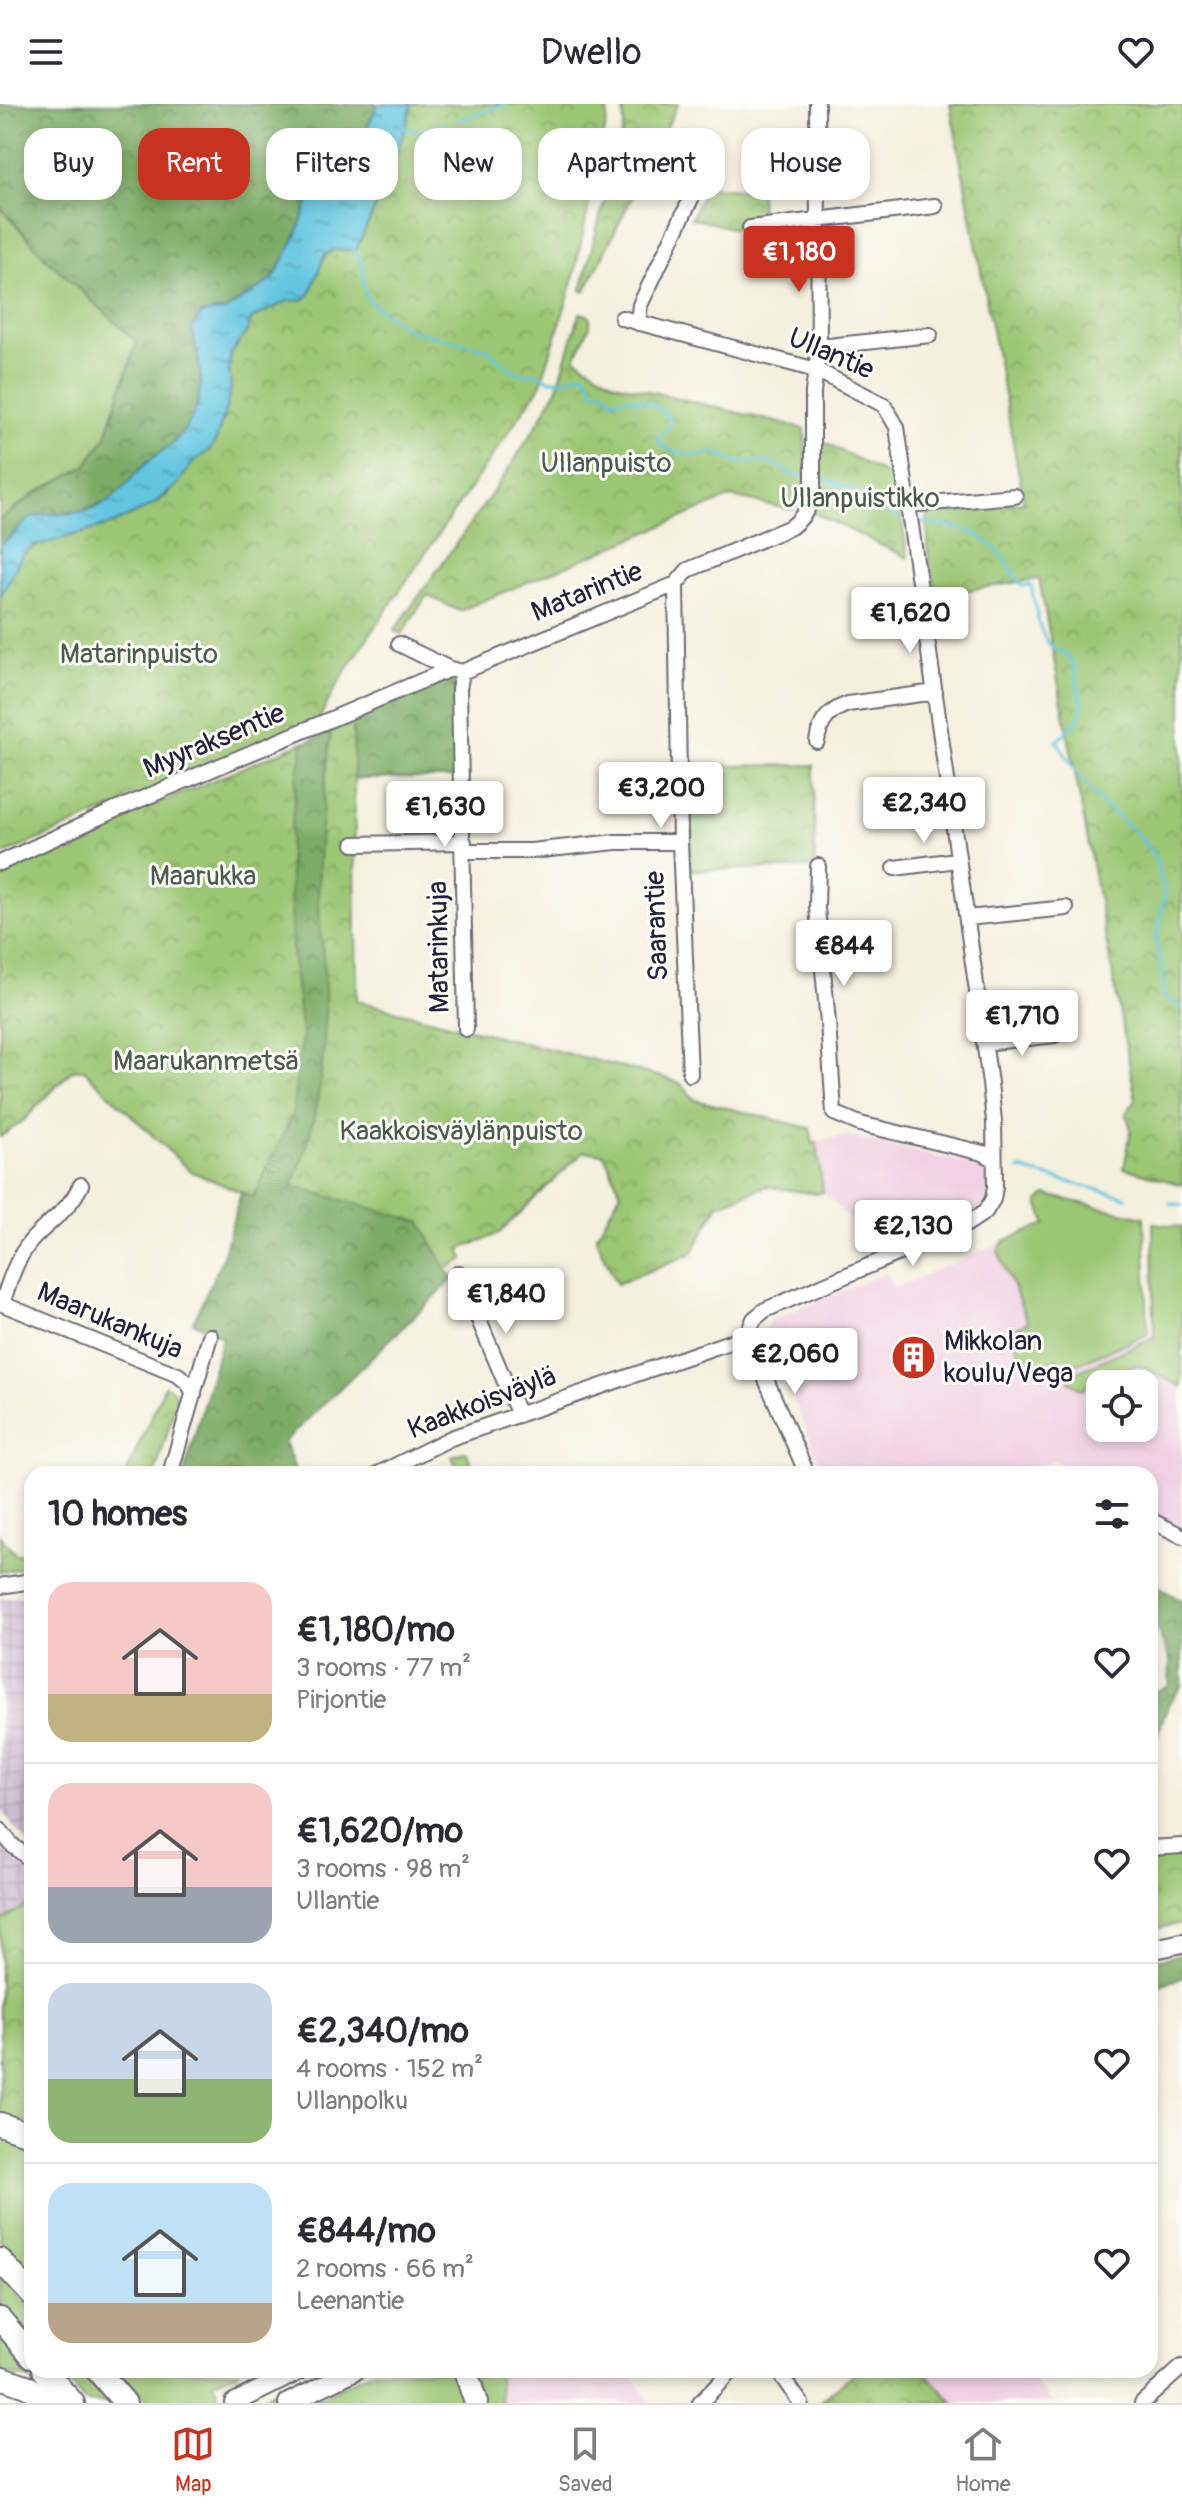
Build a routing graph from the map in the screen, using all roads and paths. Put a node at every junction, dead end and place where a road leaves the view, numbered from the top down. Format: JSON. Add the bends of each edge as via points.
{"nodes":[{"id":1,"x":817,"y":104,"type":"edge"},
{"id":2,"x":690,"y":200,"type":"edge"},
{"id":3,"x":935,"y":206,"type":"dead end"},
{"id":4,"x":817,"y":221,"type":"junction"},
{"id":5,"x":750,"y":228,"type":"dead end"},
{"id":6,"x":622,"y":318,"type":"dead end"},
{"id":7,"x":638,"y":323,"type":"junction"},
{"id":8,"x":930,"y":335,"type":"dead end"},
{"id":9,"x":819,"y":347,"type":"junction"},
{"id":10,"x":816,"y":370,"type":"junction"},
{"id":11,"x":1015,"y":496,"type":"dead end"},
{"id":12,"x":907,"y":505,"type":"junction"},
{"id":13,"x":676,"y":584,"type":"junction"},
{"id":14,"x":399,"y":644,"type":"dead end"},
{"id":15,"x":456,"y":671,"type":"junction"},
{"id":16,"x":935,"y":692,"type":"junction"},
{"id":17,"x":817,"y":741,"type":"dead end"},
{"id":18,"x":680,"y":842,"type":"junction"},
{"id":19,"x":354,"y":844,"type":"dead end"},
{"id":20,"x":464,"y":846,"type":"junction"},
{"id":21,"x":957,"y":860,"type":"junction"},
{"id":22,"x":0,"y":863,"type":"edge"},
{"id":23,"x":818,"y":866,"type":"dead end"},
{"id":24,"x":895,"y":868,"type":"dead end"},
{"id":25,"x":1066,"y":908,"type":"dead end"},
{"id":26,"x":967,"y":918,"type":"junction"},
{"id":27,"x":466,"y":1029,"type":"dead end"},
{"id":28,"x":1055,"y":1035,"type":"dead end"},
{"id":29,"x":984,"y":1043,"type":"junction"},
{"id":30,"x":690,"y":1074,"type":"dead end"},
{"id":31,"x":994,"y":1159,"type":"junction"},
{"id":32,"x":81,"y":1185,"type":"dead end"},
{"id":33,"x":459,"y":1273,"type":"dead end"},
{"id":34,"x":1,"y":1303,"type":"edge"},
{"id":35,"x":210,"y":1336,"type":"dead end"},
{"id":36,"x":747,"y":1336,"type":"junction"},
{"id":37,"x":194,"y":1394,"type":"junction"},
{"id":38,"x":519,"y":1415,"type":"junction"},
{"id":39,"x":172,"y":1466,"type":"edge"},
{"id":40,"x":394,"y":1466,"type":"edge"},
{"id":41,"x":804,"y":1466,"type":"edge"},
{"id":42,"x":1158,"y":1524,"type":"edge"},
{"id":43,"x":1182,"y":1536,"type":"edge"},
{"id":44,"x":24,"y":1582,"type":"edge"},
{"id":45,"x":0,"y":1586,"type":"edge"},
{"id":46,"x":0,"y":1830,"type":"edge"},
{"id":47,"x":1182,"y":1846,"type":"edge"},
{"id":48,"x":1158,"y":1848,"type":"edge"},
{"id":49,"x":24,"y":1855,"type":"edge"},
{"id":50,"x":1182,"y":1943,"type":"edge"},
{"id":51,"x":1158,"y":1948,"type":"edge"},
{"id":52,"x":0,"y":2124,"type":"edge"},
{"id":53,"x":24,"y":2132,"type":"edge"},
{"id":54,"x":0,"y":2260,"type":"edge"},
{"id":55,"x":24,"y":2286,"type":"edge"},
{"id":56,"x":0,"y":2319,"type":"edge"},
{"id":57,"x":24,"y":2347,"type":"edge"},
{"id":58,"x":1182,"y":2367,"type":"edge"},
{"id":59,"x":0,"y":2377,"type":"edge"},
{"id":60,"x":51,"y":2378,"type":"edge"},
{"id":61,"x":104,"y":2378,"type":"edge"},
{"id":62,"x":284,"y":2378,"type":"edge"},
{"id":63,"x":340,"y":2378,"type":"edge"},
{"id":64,"x":468,"y":2378,"type":"edge"},
{"id":65,"x":724,"y":2378,"type":"edge"},
{"id":66,"x":783,"y":2378,"type":"edge"},
{"id":67,"x":54,"y":2403,"type":"edge"},
{"id":68,"x":73,"y":2403,"type":"edge"},
{"id":69,"x":125,"y":2403,"type":"edge"},
{"id":70,"x":234,"y":2403,"type":"edge"},
{"id":71,"x":288,"y":2403,"type":"edge"},
{"id":72,"x":476,"y":2403,"type":"edge"},
{"id":73,"x":700,"y":2403,"type":"edge"},
{"id":74,"x":801,"y":2403,"type":"edge"},
{"id":75,"x":1142,"y":2403,"type":"edge"}],
"edges":[{"from":1,"to":4,"type":"street"},
{"from":2,"to":7,"type":"street","via":[[640,305]]},
{"from":3,"to":4,"type":"street"},
{"from":4,"to":5,"type":"street"},
{"from":4,"to":9,"type":"street"},
{"from":6,"to":7,"type":"street","name":"Ullantie"},
{"from":7,"to":10,"type":"street","name":"Ullantie"},
{"from":8,"to":9,"type":"street"},
{"from":9,"to":10,"type":"street"},
{"from":10,"to":12,"type":"street","name":"Ullantie","via":[[884,405],[893,418]]},
{"from":10,"to":13,"type":"street","name":"Matarintie","via":[[813,493],[806,512],[791,527],[688,570]]},
{"from":11,"to":12,"type":"street"},
{"from":12,"to":16,"type":"street","name":"Ullantie"},
{"from":13,"to":15,"type":"street","name":"Matarintie"},
{"from":13,"to":18,"type":"street","name":"Saarantie"},
{"from":14,"to":15,"type":"street"},
{"from":15,"to":20,"type":"street","name":"Matarinkuja"},
{"from":15,"to":22,"type":"street","name":"Myyraksentie","via":[[113,811]]},
{"from":16,"to":17,"type":"street","via":[[837,708],[819,728]]},
{"from":16,"to":21,"type":"street","name":"Ullantie"},
{"from":18,"to":20,"type":"street","via":[[531,851]]},
{"from":18,"to":30,"type":"street","name":"Saarantie"},
{"from":19,"to":20,"type":"street"},
{"from":20,"to":27,"type":"street","name":"Matarinkuja"},
{"from":21,"to":24,"type":"street"},
{"from":21,"to":26,"type":"street","name":"Ullantie"},
{"from":23,"to":31,"type":"street","via":[[834,1113]]},
{"from":25,"to":26,"type":"street"},
{"from":26,"to":29,"type":"street","name":"Ullantie"},
{"from":28,"to":29,"type":"street"},
{"from":29,"to":31,"type":"street","name":"Ullantie"},
{"from":31,"to":36,"type":"street","via":[[993,1199],[978,1219],[765,1310]]},
{"from":32,"to":34,"type":"street","via":[[73,1202],[22,1254]]},
{"from":33,"to":38,"type":"street"},
{"from":34,"to":37,"type":"street","name":"Maarukankuja","via":[[178,1375]]},
{"from":35,"to":37,"type":"street"},
{"from":36,"to":38,"type":"street","name":"Kaakkoisväylä"},
{"from":36,"to":41,"type":"street"},
{"from":37,"to":39,"type":"street"},
{"from":38,"to":40,"type":"street","name":"Kaakkoisväylä","via":[[451,1438]]},
{"from":42,"to":43,"type":"street"},
{"from":44,"to":45,"type":"street"},
{"from":46,"to":49,"type":"street"},
{"from":47,"to":48,"type":"street"},
{"from":50,"to":51,"type":"main road"},
{"from":52,"to":53,"type":"highway"},
{"from":54,"to":55,"type":"highway"},
{"from":56,"to":57,"type":"highway"},
{"from":58,"to":75,"type":"street"},
{"from":59,"to":67,"type":"highway"},
{"from":60,"to":68,"type":"highway"},
{"from":61,"to":69,"type":"highway"},
{"from":62,"to":70,"type":"main road"},
{"from":63,"to":71,"type":"main road"},
{"from":64,"to":72,"type":"highway"},
{"from":65,"to":73,"type":"street"},
{"from":66,"to":74,"type":"street"}]}
